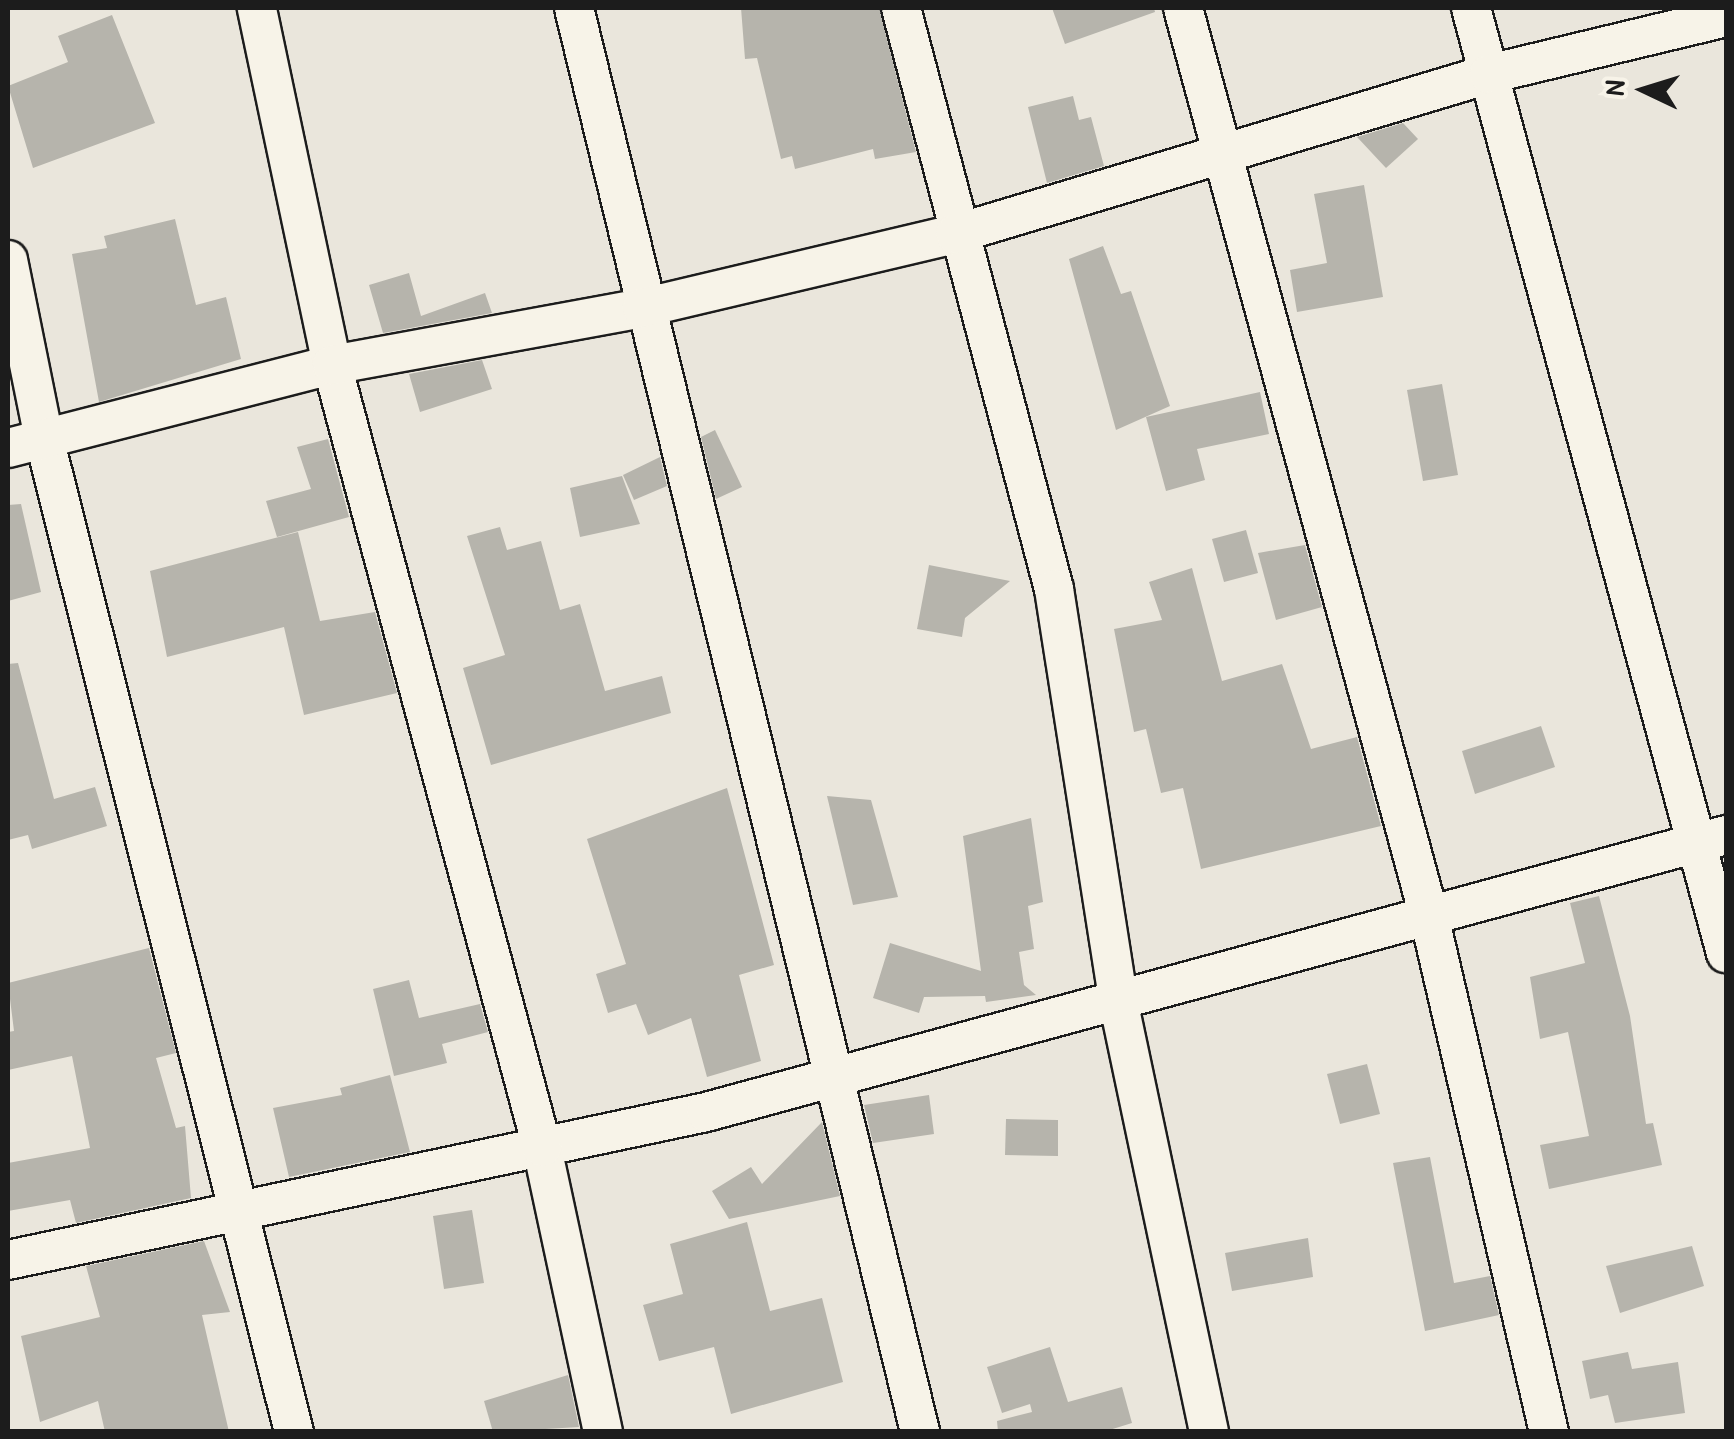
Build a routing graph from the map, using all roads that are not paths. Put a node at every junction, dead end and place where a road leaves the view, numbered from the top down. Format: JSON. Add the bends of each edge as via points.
{"nodes":[{"id":1,"x":257,"y":8,"type":"edge"},
{"id":2,"x":574,"y":8,"type":"edge"},
{"id":3,"x":901,"y":8,"type":"edge"},
{"id":4,"x":1183,"y":8,"type":"edge"},
{"id":5,"x":1471,"y":8,"type":"edge"},
{"id":6,"x":1726,"y":17,"type":"edge"},
{"id":7,"x":1489,"y":74,"type":"junction"},
{"id":8,"x":1228,"y":155,"type":"junction"},
{"id":9,"x":955,"y":234,"type":"junction"},
{"id":10,"x":8,"y":260,"type":"edge"},
{"id":11,"x":642,"y":308,"type":"junction"},
{"id":12,"x":332,"y":366,"type":"junction"},
{"id":13,"x":44,"y":438,"type":"junction"},
{"id":14,"x":8,"y":448,"type":"edge"},
{"id":15,"x":1711,"y":840,"type":"edge"},
{"id":16,"x":1429,"y":916,"type":"junction"},
{"id":17,"x":1726,"y":953,"type":"edge"},
{"id":18,"x":1118,"y":1000,"type":"junction"},
{"id":19,"x":830,"y":1079,"type":"junction"},
{"id":20,"x":542,"y":1146,"type":"junction"},
{"id":21,"x":241,"y":1210,"type":"junction"},
{"id":22,"x":8,"y":1260,"type":"edge"},
{"id":23,"x":294,"y":1432,"type":"edge"},
{"id":24,"x":604,"y":1432,"type":"edge"},
{"id":25,"x":920,"y":1432,"type":"edge"},
{"id":26,"x":1209,"y":1432,"type":"edge"},
{"id":27,"x":1548,"y":1432,"type":"edge"}],
"edges":[{"from":1,"to":12,"type":"street"},
{"from":2,"to":11,"type":"street"},
{"from":3,"to":9,"type":"street"},
{"from":4,"to":8,"type":"street"},
{"from":5,"to":7,"type":"street"},
{"from":6,"to":7,"type":"street"},
{"from":7,"to":8,"type":"street"},
{"from":7,"to":15,"type":"street"},
{"from":8,"to":9,"type":"street"},
{"from":8,"to":16,"type":"street"},
{"from":9,"to":11,"type":"street"},
{"from":9,"to":18,"type":"street","via":[[1054,589]]},
{"from":10,"to":13,"type":"street"},
{"from":11,"to":12,"type":"street"},
{"from":11,"to":19,"type":"street"},
{"from":12,"to":13,"type":"street"},
{"from":12,"to":20,"type":"street"},
{"from":13,"to":14,"type":"street"},
{"from":13,"to":21,"type":"street"},
{"from":15,"to":16,"type":"street"},
{"from":15,"to":17,"type":"street"},
{"from":16,"to":18,"type":"street"},
{"from":16,"to":27,"type":"street"},
{"from":18,"to":19,"type":"street"},
{"from":18,"to":26,"type":"street"},
{"from":19,"to":20,"type":"street"},
{"from":19,"to":25,"type":"street"},
{"from":20,"to":21,"type":"street"},
{"from":20,"to":24,"type":"street"},
{"from":21,"to":22,"type":"street"},
{"from":21,"to":23,"type":"street"}]}
